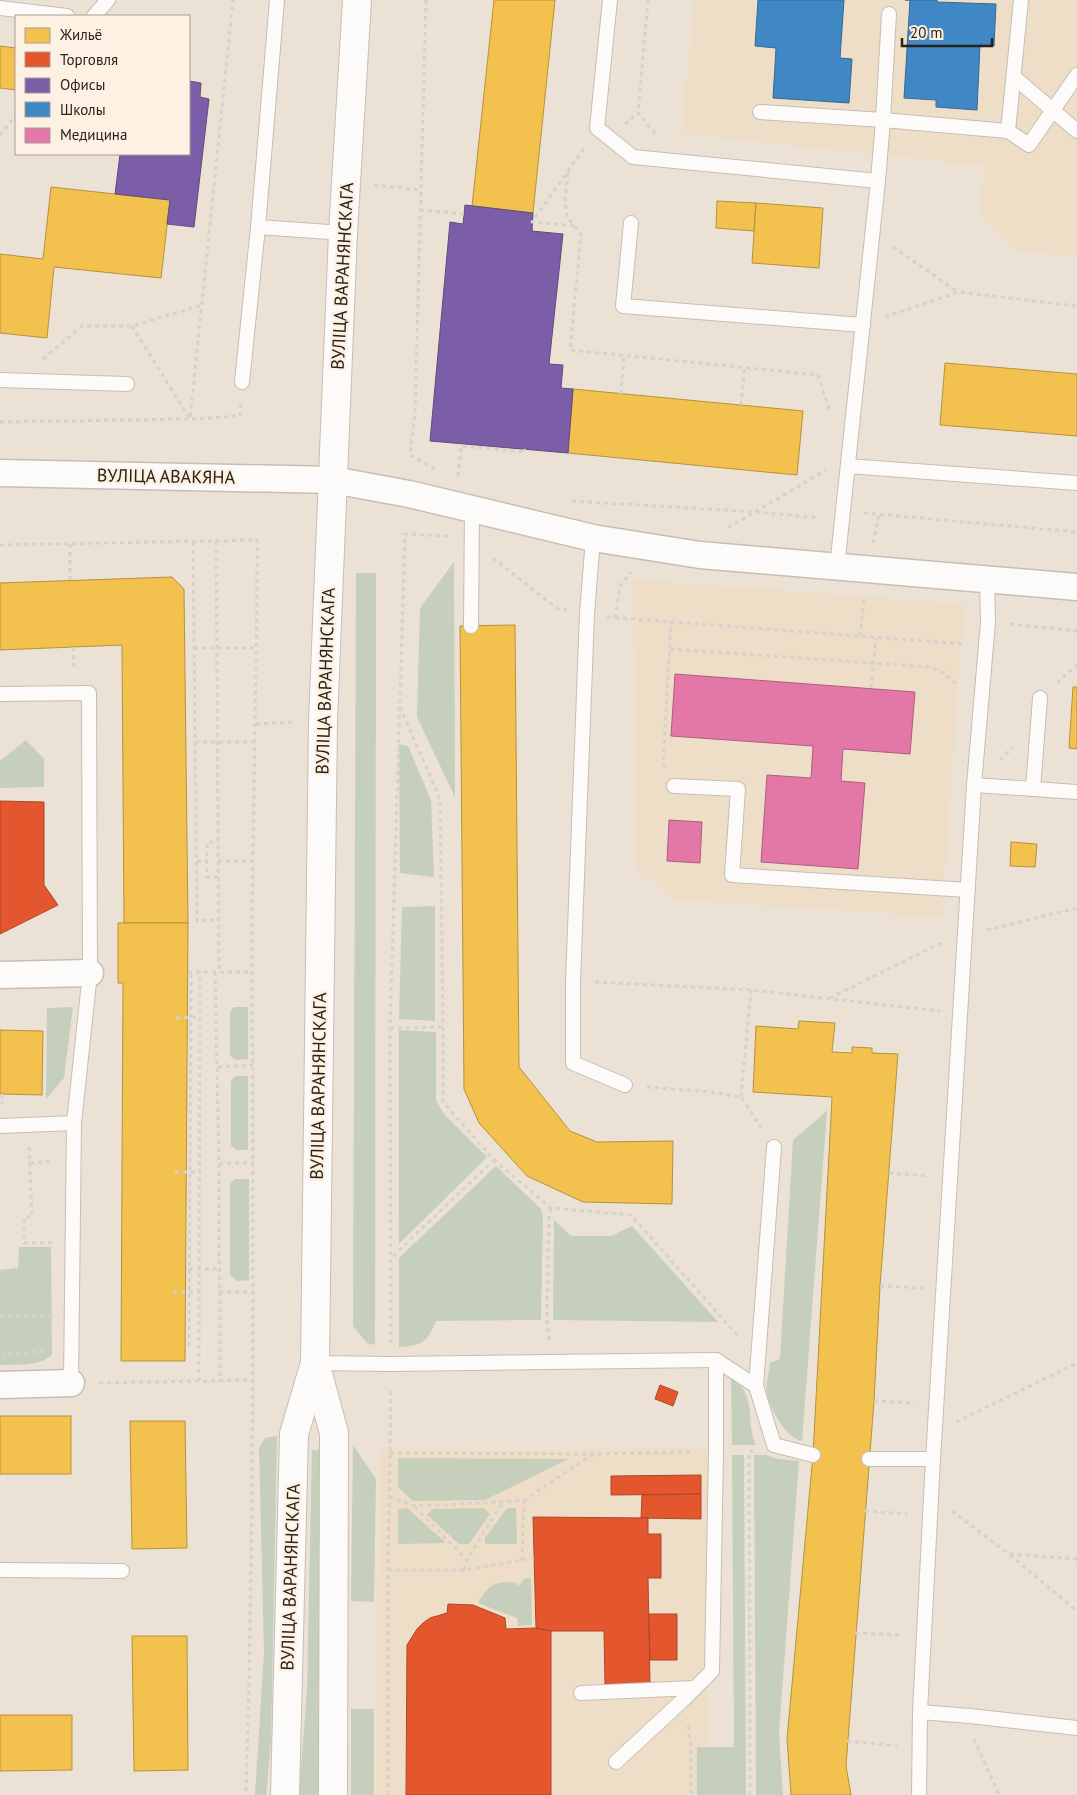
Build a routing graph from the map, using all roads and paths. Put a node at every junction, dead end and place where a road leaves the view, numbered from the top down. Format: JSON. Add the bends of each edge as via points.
{"nodes":[{"id":1,"x":108,"y":0,"type":"edge"},
{"id":2,"x":233,"y":0,"type":"edge"},
{"id":3,"x":277,"y":0,"type":"edge"},
{"id":4,"x":357,"y":0,"type":"edge"},
{"id":5,"x":426,"y":0,"type":"edge"},
{"id":6,"x":610,"y":0,"type":"edge"},
{"id":7,"x":648,"y":0,"type":"edge"},
{"id":8,"x":1021,"y":0,"type":"edge"},
{"id":9,"x":0,"y":8,"type":"edge"},
{"id":10,"x":890,"y":14,"type":"dead end"},
{"id":11,"x":59,"y":15,"type":"edge"},
{"id":12,"x":95,"y":15,"type":"edge"},
{"id":13,"x":1077,"y":75,"type":"edge"},
{"id":14,"x":1014,"y":77,"type":"junction"},
{"id":15,"x":1053,"y":110,"type":"junction"},
{"id":16,"x":760,"y":112,"type":"dead end"},
{"id":17,"x":15,"y":116,"type":"edge"},
{"id":18,"x":883,"y":120,"type":"junction"},
{"id":19,"x":1008,"y":131,"type":"junction"},
{"id":20,"x":1077,"y":131,"type":"edge"},
{"id":21,"x":0,"y":135,"type":"edge"},
{"id":22,"x":679,"y":162,"type":"junction"},
{"id":23,"x":568,"y":173,"type":"dead end"},
{"id":24,"x":346,"y":181,"type":"junction"},
{"id":25,"x":878,"y":181,"type":"junction"},
{"id":26,"x":420,"y":190,"type":"junction"},
{"id":27,"x":420,"y":210,"type":"junction"},
{"id":28,"x":464,"y":214,"type":"dead end"},
{"id":29,"x":532,"y":222,"type":"dead end"},
{"id":30,"x":631,"y":223,"type":"dead end"},
{"id":31,"x":575,"y":226,"type":"junction"},
{"id":32,"x":258,"y":227,"type":"junction"},
{"id":33,"x":873,"y":232,"type":"junction"},
{"id":34,"x":343,"y":233,"type":"junction"},
{"id":35,"x":958,"y":292,"type":"junction"},
{"id":36,"x":202,"y":305,"type":"junction"},
{"id":37,"x":1077,"y":306,"type":"edge"},
{"id":38,"x":863,"y":325,"type":"junction"},
{"id":39,"x":132,"y":326,"type":"junction"},
{"id":40,"x":624,"y":355,"type":"junction"},
{"id":41,"x":35,"y":362,"type":"dead end"},
{"id":42,"x":745,"y":366,"type":"junction"},
{"id":43,"x":0,"y":380,"type":"edge"},
{"id":44,"x":242,"y":382,"type":"joint"},
{"id":45,"x":128,"y":384,"type":"dead end"},
{"id":46,"x":621,"y":394,"type":"dead end"},
{"id":47,"x":740,"y":405,"type":"dead end"},
{"id":48,"x":830,"y":414,"type":"dead end"},
{"id":49,"x":190,"y":418,"type":"junction"},
{"id":50,"x":0,"y":422,"type":"edge"},
{"id":51,"x":524,"y":450,"type":"dead end"},
{"id":52,"x":848,"y":466,"type":"junction"},
{"id":53,"x":442,"y":473,"type":"dead end"},
{"id":54,"x":0,"y":474,"type":"edge"},
{"id":55,"x":829,"y":475,"type":"dead end"},
{"id":56,"x":333,"y":480,"type":"junction"},
{"id":57,"x":458,"y":482,"type":"dead end"},
{"id":58,"x":1077,"y":483,"type":"edge"},
{"id":59,"x":566,"y":501,"type":"dead end"},
{"id":60,"x":472,"y":509,"type":"junction"},
{"id":61,"x":756,"y":512,"type":"junction"},
{"id":62,"x":843,"y":512,"type":"junction"},
{"id":63,"x":823,"y":518,"type":"dead end"},
{"id":64,"x":725,"y":530,"type":"dead end"},
{"id":65,"x":1077,"y":532,"type":"edge"},
{"id":66,"x":593,"y":538,"type":"junction"},
{"id":67,"x":471,"y":540,"type":"junction"},
{"id":68,"x":216,"y":541,"type":"junction"},
{"id":69,"x":193,"y":542,"type":"junction"},
{"id":70,"x":70,"y":544,"type":"junction"},
{"id":71,"x":0,"y":545,"type":"edge"},
{"id":72,"x":837,"y":566,"type":"junction"},
{"id":73,"x":70,"y":580,"type":"dead end"},
{"id":74,"x":987,"y":580,"type":"junction"},
{"id":75,"x":1077,"y":587,"type":"edge"},
{"id":76,"x":587,"y":614,"type":"junction"},
{"id":77,"x":671,"y":621,"type":"junction"},
{"id":78,"x":988,"y":622,"type":"junction"},
{"id":79,"x":471,"y":626,"type":"dead end"},
{"id":80,"x":1077,"y":631,"type":"edge"},
{"id":81,"x":876,"y":638,"type":"junction"},
{"id":82,"x":73,"y":647,"type":"dead end"},
{"id":83,"x":194,"y":648,"type":"junction"},
{"id":84,"x":217,"y":648,"type":"junction"},
{"id":85,"x":257,"y":648,"type":"junction"},
{"id":86,"x":670,"y":649,"type":"junction"},
{"id":87,"x":873,"y":662,"type":"junction"},
{"id":88,"x":1077,"y":665,"type":"edge"},
{"id":89,"x":74,"y":673,"type":"dead end"},
{"id":90,"x":871,"y":688,"type":"dead end"},
{"id":91,"x":962,"y":690,"type":"dead end"},
{"id":92,"x":0,"y":694,"type":"edge"},
{"id":93,"x":1040,"y":698,"type":"joint"},
{"id":94,"x":398,"y":704,"type":"junction"},
{"id":95,"x":323,"y":721,"type":"junction"},
{"id":96,"x":1038,"y":722,"type":"junction"},
{"id":97,"x":256,"y":724,"type":"junction"},
{"id":98,"x":195,"y":742,"type":"junction"},
{"id":99,"x":217,"y":742,"type":"junction"},
{"id":100,"x":255,"y":742,"type":"junction"},
{"id":101,"x":974,"y":785,"type":"junction"},
{"id":102,"x":674,"y":786,"type":"joint"},
{"id":103,"x":1032,"y":789,"type":"junction"},
{"id":104,"x":1077,"y":792,"type":"edge"},
{"id":105,"x":218,"y":842,"type":"junction"},
{"id":106,"x":197,"y":861,"type":"junction"},
{"id":107,"x":207,"y":861,"type":"junction"},
{"id":108,"x":218,"y":861,"type":"junction"},
{"id":109,"x":254,"y":861,"type":"junction"},
{"id":110,"x":218,"y":876,"type":"junction"},
{"id":111,"x":968,"y":890,"type":"junction"},
{"id":112,"x":219,"y":920,"type":"junction"},
{"id":113,"x":200,"y":972,"type":"junction"},
{"id":114,"x":217,"y":972,"type":"junction"},
{"id":115,"x":252,"y":972,"type":"junction"},
{"id":116,"x":90,"y":973,"type":"junction"},
{"id":117,"x":0,"y":975,"type":"edge"},
{"id":118,"x":573,"y":981,"type":"junction"},
{"id":119,"x":751,"y":990,"type":"junction"},
{"id":120,"x":960,"y":1013,"type":"junction"},
{"id":121,"x":200,"y":1017,"type":"junction"},
{"id":122,"x":176,"y":1018,"type":"dead end"},
{"id":123,"x":444,"y":1026,"type":"junction"},
{"id":124,"x":390,"y":1028,"type":"junction"},
{"id":125,"x":254,"y":1065,"type":"junction"},
{"id":126,"x":218,"y":1066,"type":"junction"},
{"id":127,"x":625,"y":1085,"type":"dead end"},
{"id":128,"x":657,"y":1088,"type":"dead end"},
{"id":129,"x":742,"y":1097,"type":"junction"},
{"id":130,"x":74,"y":1124,"type":"junction"},
{"id":131,"x":28,"y":1125,"type":"junction"},
{"id":132,"x":0,"y":1126,"type":"edge"},
{"id":133,"x":774,"y":1147,"type":"joint"},
{"id":134,"x":494,"y":1160,"type":"junction"},
{"id":135,"x":254,"y":1162,"type":"junction"},
{"id":136,"x":219,"y":1164,"type":"junction"},
{"id":137,"x":175,"y":1172,"type":"dead end"},
{"id":138,"x":200,"y":1172,"type":"junction"},
{"id":139,"x":889,"y":1173,"type":"dead end"},
{"id":140,"x":928,"y":1176,"type":"dead end"},
{"id":141,"x":551,"y":1208,"type":"junction"},
{"id":142,"x":55,"y":1243,"type":"dead end"},
{"id":143,"x":392,"y":1257,"type":"junction"},
{"id":144,"x":189,"y":1269,"type":"junction"},
{"id":145,"x":219,"y":1269,"type":"junction"},
{"id":146,"x":189,"y":1282,"type":"junction"},
{"id":147,"x":199,"y":1282,"type":"junction"},
{"id":148,"x":880,"y":1286,"type":"dead end"},
{"id":149,"x":931,"y":1289,"type":"dead end"},
{"id":150,"x":174,"y":1292,"type":"dead end"},
{"id":151,"x":199,"y":1292,"type":"junction"},
{"id":152,"x":219,"y":1292,"type":"junction"},
{"id":153,"x":253,"y":1292,"type":"junction"},
{"id":154,"x":0,"y":1316,"type":"edge"},
{"id":155,"x":55,"y":1316,"type":"dead end"},
{"id":156,"x":547,"y":1318,"type":"dead end"},
{"id":157,"x":723,"y":1319,"type":"dead end"},
{"id":158,"x":189,"y":1346,"type":"dead end"},
{"id":159,"x":52,"y":1347,"type":"dead end"},
{"id":160,"x":2,"y":1354,"type":"edge"},
{"id":161,"x":716,"y":1360,"type":"junction"},
{"id":162,"x":315,"y":1363,"type":"junction"},
{"id":163,"x":1077,"y":1363,"type":"edge"},
{"id":164,"x":391,"y":1364,"type":"junction"},
{"id":165,"x":252,"y":1380,"type":"junction"},
{"id":166,"x":199,"y":1381,"type":"junction"},
{"id":167,"x":220,"y":1381,"type":"junction"},
{"id":168,"x":71,"y":1383,"type":"junction"},
{"id":169,"x":2,"y":1385,"type":"edge"},
{"id":170,"x":756,"y":1386,"type":"junction"},
{"id":171,"x":874,"y":1401,"type":"dead end"},
{"id":172,"x":923,"y":1404,"type":"dead end"},
{"id":173,"x":934,"y":1433,"type":"junction"},
{"id":174,"x":774,"y":1445,"type":"junction"},
{"id":175,"x":716,"y":1452,"type":"junction"},
{"id":176,"x":749,"y":1452,"type":"junction"},
{"id":177,"x":390,"y":1453,"type":"junction"},
{"id":178,"x":594,"y":1454,"type":"junction"},
{"id":179,"x":813,"y":1455,"type":"dead end"},
{"id":180,"x":869,"y":1458,"type":"dead end"},
{"id":181,"x":933,"y":1459,"type":"junction"},
{"id":182,"x":390,"y":1497,"type":"junction"},
{"id":183,"x":524,"y":1500,"type":"junction"},
{"id":184,"x":502,"y":1502,"type":"junction"},
{"id":185,"x":415,"y":1506,"type":"junction"},
{"id":186,"x":947,"y":1507,"type":"dead end"},
{"id":187,"x":865,"y":1511,"type":"dead end"},
{"id":188,"x":916,"y":1515,"type":"dead end"},
{"id":189,"x":1009,"y":1554,"type":"junction"},
{"id":190,"x":534,"y":1558,"type":"dead end"},
{"id":191,"x":1077,"y":1559,"type":"edge"},
{"id":192,"x":467,"y":1560,"type":"junction"},
{"id":193,"x":522,"y":1560,"type":"junction"},
{"id":194,"x":0,"y":1570,"type":"edge"},
{"id":195,"x":388,"y":1570,"type":"junction"},
{"id":196,"x":464,"y":1570,"type":"junction"},
{"id":197,"x":122,"y":1571,"type":"dead end"},
{"id":198,"x":1077,"y":1611,"type":"edge"},
{"id":199,"x":855,"y":1633,"type":"dead end"},
{"id":200,"x":908,"y":1636,"type":"dead end"},
{"id":201,"x":695,"y":1688,"type":"junction"},
{"id":202,"x":581,"y":1693,"type":"dead end"},
{"id":203,"x":684,"y":1699,"type":"junction"},
{"id":204,"x":920,"y":1712,"type":"junction"},
{"id":205,"x":970,"y":1716,"type":"junction"},
{"id":206,"x":1077,"y":1728,"type":"edge"},
{"id":207,"x":847,"y":1741,"type":"dead end"},
{"id":208,"x":903,"y":1746,"type":"dead end"},
{"id":209,"x":616,"y":1762,"type":"dead end"},
{"id":210,"x":246,"y":1795,"type":"edge"},
{"id":211,"x":285,"y":1795,"type":"edge"},
{"id":212,"x":333,"y":1795,"type":"edge"},
{"id":213,"x":388,"y":1795,"type":"edge"},
{"id":214,"x":691,"y":1795,"type":"edge"},
{"id":215,"x":750,"y":1795,"type":"edge"},
{"id":216,"x":919,"y":1795,"type":"edge"},
{"id":217,"x":999,"y":1795,"type":"edge"}],
"edges":[{"from":1,"to":12,"type":"lane"},
{"from":2,"to":36,"type":"path"},
{"from":3,"to":32,"type":"lane"},
{"from":4,"to":24,"type":"main road","name":"ВУЛІЦА ВАРАНЯНСКАГА"},
{"from":5,"to":26,"type":"path"},
{"from":6,"to":22,"type":"lane","via":[[597,128],[633,158]]},
{"from":7,"to":22,"type":"path","via":[[638,113]]},
{"from":8,"to":14,"type":"lane"},
{"from":9,"to":11,"type":"lane"},
{"from":10,"to":18,"type":"lane"},
{"from":13,"to":15,"type":"lane"},
{"from":14,"to":15,"type":"lane"},
{"from":14,"to":19,"type":"lane"},
{"from":15,"to":19,"type":"lane","via":[[1029,145]]},
{"from":15,"to":20,"type":"lane"},
{"from":16,"to":18,"type":"lane"},
{"from":17,"to":21,"type":"path"},
{"from":18,"to":19,"type":"lane"},
{"from":18,"to":25,"type":"lane"},
{"from":22,"to":25,"type":"lane"},
{"from":23,"to":31,"type":"path","via":[[567,217]]},
{"from":24,"to":26,"type":"path"},
{"from":24,"to":34,"type":"main road","name":"ВУЛІЦА ВАРАНЯНСКАГА"},
{"from":25,"to":33,"type":"lane"},
{"from":26,"to":27,"type":"path"},
{"from":27,"to":28,"type":"path"},
{"from":27,"to":53,"type":"path","via":[[410,455]]},
{"from":29,"to":31,"type":"path"},
{"from":30,"to":38,"type":"lane","via":[[623,306]]},
{"from":31,"to":40,"type":"path","via":[[581,234],[570,350]]},
{"from":32,"to":34,"type":"lane"},
{"from":32,"to":44,"type":"lane"},
{"from":33,"to":35,"type":"path"},
{"from":33,"to":38,"type":"lane"},
{"from":34,"to":56,"type":"main road","name":"ВУЛІЦА ВАРАНЯНСКАГА"},
{"from":35,"to":37,"type":"path"},
{"from":35,"to":38,"type":"path"},
{"from":36,"to":39,"type":"path"},
{"from":36,"to":49,"type":"path"},
{"from":38,"to":52,"type":"lane"},
{"from":39,"to":41,"type":"path","via":[[82,326]]},
{"from":39,"to":49,"type":"path"},
{"from":40,"to":42,"type":"path"},
{"from":40,"to":46,"type":"path"},
{"from":42,"to":47,"type":"path"},
{"from":42,"to":48,"type":"path","via":[[818,375]]},
{"from":43,"to":45,"type":"lane"},
{"from":44,"to":49,"type":"path","via":[[240,416]]},
{"from":49,"to":50,"type":"path"},
{"from":51,"to":57,"type":"path","via":[[461,446]]},
{"from":52,"to":58,"type":"lane"},
{"from":52,"to":62,"type":"lane"},
{"from":54,"to":56,"type":"street","name":"ВУЛІЦА АВАКЯНА"},
{"from":55,"to":61,"type":"path","via":[[830,467]]},
{"from":56,"to":60,"type":"street","name":"ВУЛІЦА АВАКЯНА"},
{"from":56,"to":95,"type":"main road","name":"ВУЛІЦА ВАРАНЯНСКАГА"},
{"from":59,"to":61,"type":"path"},
{"from":60,"to":66,"type":"street","name":"ВУЛІЦА АВАКЯНА"},
{"from":60,"to":67,"type":"lane"},
{"from":61,"to":63,"type":"path"},
{"from":61,"to":64,"type":"path"},
{"from":62,"to":65,"type":"path"},
{"from":62,"to":72,"type":"lane"},
{"from":66,"to":72,"type":"street","name":"ВУЛІЦА АВАКЯНА","via":[[700,555]]},
{"from":66,"to":76,"type":"lane"},
{"from":67,"to":76,"type":"path","via":[[558,609]]},
{"from":67,"to":79,"type":"lane"},
{"from":67,"to":94,"type":"path","via":[[464,536],[404,534]]},
{"from":68,"to":69,"type":"path"},
{"from":68,"to":84,"type":"path"},
{"from":68,"to":85,"type":"path","via":[[257,540]]},
{"from":69,"to":70,"type":"path"},
{"from":69,"to":83,"type":"path"},
{"from":70,"to":71,"type":"path"},
{"from":70,"to":73,"type":"path"},
{"from":72,"to":74,"type":"street","name":"ВУЛІЦА АВАКЯНА"},
{"from":74,"to":75,"type":"street","name":"ВУЛІЦА АВАКЯНА"},
{"from":74,"to":78,"type":"lane"},
{"from":76,"to":77,"type":"path"},
{"from":76,"to":118,"type":"lane"},
{"from":77,"to":81,"type":"path"},
{"from":77,"to":86,"type":"path"},
{"from":78,"to":80,"type":"path"},
{"from":78,"to":81,"type":"path","via":[[975,645]]},
{"from":78,"to":101,"type":"lane"},
{"from":81,"to":87,"type":"path"},
{"from":82,"to":89,"type":"path"},
{"from":83,"to":84,"type":"path"},
{"from":83,"to":98,"type":"path"},
{"from":84,"to":85,"type":"path"},
{"from":84,"to":99,"type":"path"},
{"from":85,"to":97,"type":"path"},
{"from":86,"to":87,"type":"path"},
{"from":86,"to":102,"type":"path","via":[[663,763]]},
{"from":87,"to":90,"type":"path"},
{"from":87,"to":91,"type":"path","via":[[931,667]]},
{"from":88,"to":93,"type":"path"},
{"from":92,"to":116,"type":"lane","via":[[89,693]]},
{"from":93,"to":96,"type":"lane"},
{"from":94,"to":123,"type":"path","via":[[440,799]]},
{"from":94,"to":124,"type":"path"},
{"from":95,"to":97,"type":"path"},
{"from":95,"to":162,"type":"main road","name":"ВУЛІЦА ВАРАНЯНСКАГА"},
{"from":96,"to":101,"type":"path"},
{"from":96,"to":103,"type":"lane"},
{"from":97,"to":100,"type":"path"},
{"from":98,"to":99,"type":"path"},
{"from":98,"to":106,"type":"path"},
{"from":99,"to":100,"type":"path"},
{"from":99,"to":105,"type":"path"},
{"from":100,"to":109,"type":"path"},
{"from":101,"to":103,"type":"lane"},
{"from":101,"to":111,"type":"lane"},
{"from":102,"to":111,"type":"lane","via":[[738,789],[732,875]]},
{"from":103,"to":104,"type":"lane"},
{"from":105,"to":107,"type":"path","via":[[207,842]]},
{"from":105,"to":108,"type":"path"},
{"from":106,"to":107,"type":"path"},
{"from":106,"to":112,"type":"path","via":[[197,921]]},
{"from":107,"to":110,"type":"path","via":[[207,877]]},
{"from":108,"to":109,"type":"path"},
{"from":108,"to":110,"type":"path"},
{"from":109,"to":115,"type":"path"},
{"from":110,"to":112,"type":"path"},
{"from":111,"to":120,"type":"lane"},
{"from":112,"to":114,"type":"path"},
{"from":113,"to":114,"type":"path"},
{"from":113,"to":121,"type":"path"},
{"from":113,"to":144,"type":"path","via":[[189,972]]},
{"from":114,"to":115,"type":"path"},
{"from":114,"to":126,"type":"path"},
{"from":115,"to":125,"type":"path"},
{"from":116,"to":117,"type":"street"},
{"from":116,"to":130,"type":"lane"},
{"from":118,"to":119,"type":"path"},
{"from":118,"to":127,"type":"lane","via":[[573,1063]]},
{"from":119,"to":120,"type":"path"},
{"from":119,"to":129,"type":"path"},
{"from":120,"to":173,"type":"lane"},
{"from":121,"to":122,"type":"path"},
{"from":121,"to":138,"type":"path"},
{"from":123,"to":124,"type":"path"},
{"from":123,"to":134,"type":"path","via":[[443,1102]]},
{"from":124,"to":143,"type":"path"},
{"from":125,"to":126,"type":"path"},
{"from":125,"to":135,"type":"path"},
{"from":126,"to":136,"type":"path"},
{"from":128,"to":129,"type":"path"},
{"from":129,"to":133,"type":"path"},
{"from":130,"to":131,"type":"lane"},
{"from":130,"to":168,"type":"lane"},
{"from":131,"to":132,"type":"lane"},
{"from":131,"to":142,"type":"path","via":[[32,1217],[24,1217],[24,1243]]},
{"from":133,"to":170,"type":"lane"},
{"from":134,"to":141,"type":"path"},
{"from":134,"to":143,"type":"path"},
{"from":135,"to":136,"type":"path"},
{"from":135,"to":153,"type":"path"},
{"from":136,"to":145,"type":"path"},
{"from":137,"to":138,"type":"path"},
{"from":138,"to":147,"type":"path"},
{"from":139,"to":140,"type":"path"},
{"from":141,"to":156,"type":"path"},
{"from":141,"to":157,"type":"path","via":[[631,1215]]},
{"from":143,"to":164,"type":"path"},
{"from":144,"to":145,"type":"path"},
{"from":144,"to":146,"type":"path"},
{"from":145,"to":152,"type":"path"},
{"from":146,"to":147,"type":"path"},
{"from":146,"to":158,"type":"path"},
{"from":147,"to":151,"type":"path"},
{"from":148,"to":149,"type":"path"},
{"from":150,"to":151,"type":"path"},
{"from":151,"to":166,"type":"path"},
{"from":152,"to":153,"type":"path"},
{"from":152,"to":167,"type":"path"},
{"from":153,"to":165,"type":"path"},
{"from":154,"to":155,"type":"path"},
{"from":159,"to":160,"type":"path","via":[[48,1352]]},
{"from":160,"to":169,"type":"path"},
{"from":161,"to":164,"type":"lane"},
{"from":161,"to":170,"type":"lane"},
{"from":161,"to":175,"type":"lane"},
{"from":162,"to":164,"type":"lane"},
{"from":162,"to":211,"type":"main road","name":"ВУЛІЦА ВАРАНЯНСКАГА","via":[[294,1434]]},
{"from":162,"to":212,"type":"main road","name":"ВУЛІЦА ВАРАНЯНСКАГА","via":[[334,1433]]},
{"from":163,"to":173,"type":"path"},
{"from":164,"to":177,"type":"path"},
{"from":165,"to":167,"type":"path"},
{"from":165,"to":210,"type":"path","via":[[251,1632]]},
{"from":166,"to":167,"type":"path"},
{"from":166,"to":168,"type":"path"},
{"from":168,"to":169,"type":"street"},
{"from":170,"to":174,"type":"lane"},
{"from":171,"to":172,"type":"path"},
{"from":173,"to":181,"type":"lane"},
{"from":174,"to":176,"type":"path"},
{"from":174,"to":179,"type":"lane"},
{"from":175,"to":176,"type":"path"},
{"from":175,"to":178,"type":"path"},
{"from":175,"to":201,"type":"lane","via":[[712,1671]]},
{"from":176,"to":215,"type":"path"},
{"from":177,"to":178,"type":"path"},
{"from":177,"to":182,"type":"path"},
{"from":178,"to":183,"type":"path"},
{"from":180,"to":181,"type":"lane"},
{"from":181,"to":204,"type":"lane"},
{"from":182,"to":185,"type":"path"},
{"from":182,"to":195,"type":"path"},
{"from":183,"to":184,"type":"path"},
{"from":183,"to":193,"type":"path"},
{"from":184,"to":185,"type":"path"},
{"from":184,"to":192,"type":"path"},
{"from":185,"to":192,"type":"path"},
{"from":186,"to":189,"type":"path"},
{"from":187,"to":188,"type":"path"},
{"from":189,"to":191,"type":"path"},
{"from":189,"to":198,"type":"path"},
{"from":190,"to":193,"type":"path"},
{"from":192,"to":196,"type":"path"},
{"from":193,"to":196,"type":"path"},
{"from":194,"to":197,"type":"lane"},
{"from":195,"to":196,"type":"path"},
{"from":195,"to":213,"type":"path"},
{"from":199,"to":200,"type":"path"},
{"from":201,"to":202,"type":"lane"},
{"from":201,"to":203,"type":"lane"},
{"from":203,"to":209,"type":"lane"},
{"from":203,"to":214,"type":"path","via":[[692,1746]]},
{"from":204,"to":205,"type":"lane"},
{"from":204,"to":216,"type":"lane"},
{"from":205,"to":206,"type":"lane"},
{"from":205,"to":217,"type":"path","via":[[975,1741]]},
{"from":207,"to":208,"type":"path"}]}
